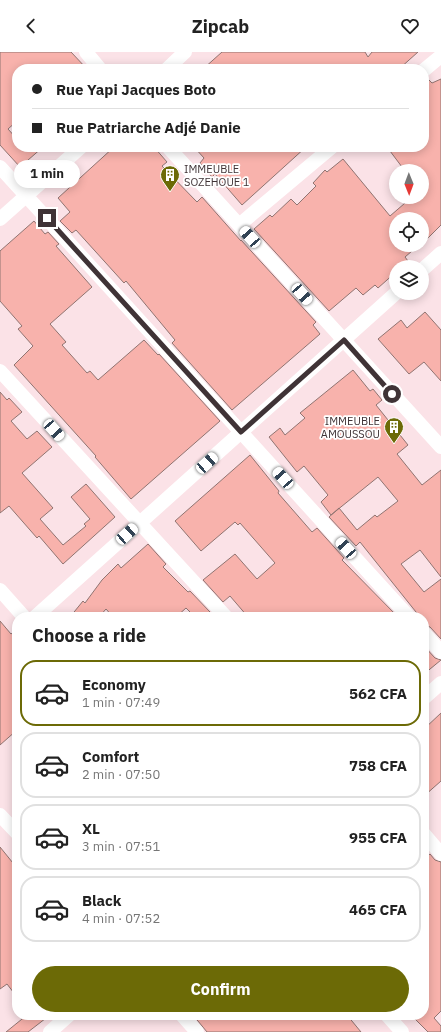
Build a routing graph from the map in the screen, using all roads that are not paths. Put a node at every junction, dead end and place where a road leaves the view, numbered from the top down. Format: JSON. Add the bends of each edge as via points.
{"nodes":[{"id":1,"x":86,"y":52,"type":"edge"},
{"id":2,"x":185,"y":52,"type":"edge"},
{"id":3,"x":437,"y":52,"type":"edge"},
{"id":4,"x":441,"y":56,"type":"edge"},
{"id":5,"x":96,"y":64,"type":"edge"},
{"id":6,"x":172,"y":64,"type":"edge"},
{"id":7,"x":429,"y":66,"type":"edge"},
{"id":8,"x":75,"y":152,"type":"edge"},
{"id":9,"x":173,"y":152,"type":"edge"},
{"id":10,"x":326,"y":152,"type":"edge"},
{"id":11,"x":0,"y":167,"type":"edge"},
{"id":12,"x":26,"y":196,"type":"junction"},
{"id":13,"x":0,"y":219,"type":"edge"},
{"id":14,"x":239,"y":225,"type":"junction"},
{"id":15,"x":441,"y":253,"type":"edge"},
{"id":16,"x":429,"y":264,"type":"edge"},
{"id":17,"x":389,"y":299,"type":"edge"},
{"id":18,"x":344,"y":340,"type":"junction"},
{"id":19,"x":0,"y":371,"type":"edge"},
{"id":20,"x":241,"y":432,"type":"junction"},
{"id":21,"x":441,"y":447,"type":"edge"},
{"id":22,"x":139,"y":524,"type":"junction"},
{"id":23,"x":0,"y":590,"type":"edge"},
{"id":24,"x":20,"y":612,"type":"edge"},
{"id":25,"x":41,"y":612,"type":"edge"},
{"id":26,"x":221,"y":612,"type":"edge"},
{"id":27,"x":404,"y":612,"type":"edge"},
{"id":28,"x":429,"y":639,"type":"edge"},
{"id":29,"x":441,"y":652,"type":"edge"},
{"id":30,"x":441,"y":683,"type":"edge"},
{"id":31,"x":429,"y":694,"type":"edge"},
{"id":32,"x":0,"y":815,"type":"edge"},
{"id":33,"x":12,"y":828,"type":"edge"},
{"id":34,"x":429,"y":840,"type":"edge"},
{"id":35,"x":441,"y":854,"type":"edge"},
{"id":36,"x":63,"y":1020,"type":"edge"},
{"id":37,"x":186,"y":1020,"type":"edge"},
{"id":38,"x":391,"y":1020,"type":"edge"},
{"id":39,"x":50,"y":1032,"type":"edge"},
{"id":40,"x":197,"y":1032,"type":"edge"},
{"id":41,"x":402,"y":1032,"type":"edge"}],
"edges":[{"from":1,"to":5,"type":"street"},
{"from":2,"to":6,"type":"street"},
{"from":3,"to":4,"type":"street"},
{"from":4,"to":7,"type":"street"},
{"from":8,"to":12,"type":"street"},
{"from":9,"to":14,"type":"street"},
{"from":10,"to":14,"type":"street"},
{"from":11,"to":12,"type":"street"},
{"from":12,"to":13,"type":"street"},
{"from":12,"to":20,"type":"street"},
{"from":14,"to":18,"type":"street"},
{"from":15,"to":16,"type":"street"},
{"from":17,"to":18,"type":"street"},
{"from":18,"to":20,"type":"street"},
{"from":18,"to":21,"type":"street"},
{"from":19,"to":22,"type":"street"},
{"from":20,"to":22,"type":"street"},
{"from":20,"to":27,"type":"street"},
{"from":22,"to":25,"type":"street"},
{"from":22,"to":26,"type":"street"},
{"from":23,"to":24,"type":"street"},
{"from":28,"to":29,"type":"street"},
{"from":30,"to":31,"type":"street"},
{"from":32,"to":33,"type":"street"},
{"from":34,"to":35,"type":"street"},
{"from":36,"to":39,"type":"street"},
{"from":37,"to":40,"type":"street"},
{"from":38,"to":41,"type":"street"}]}
